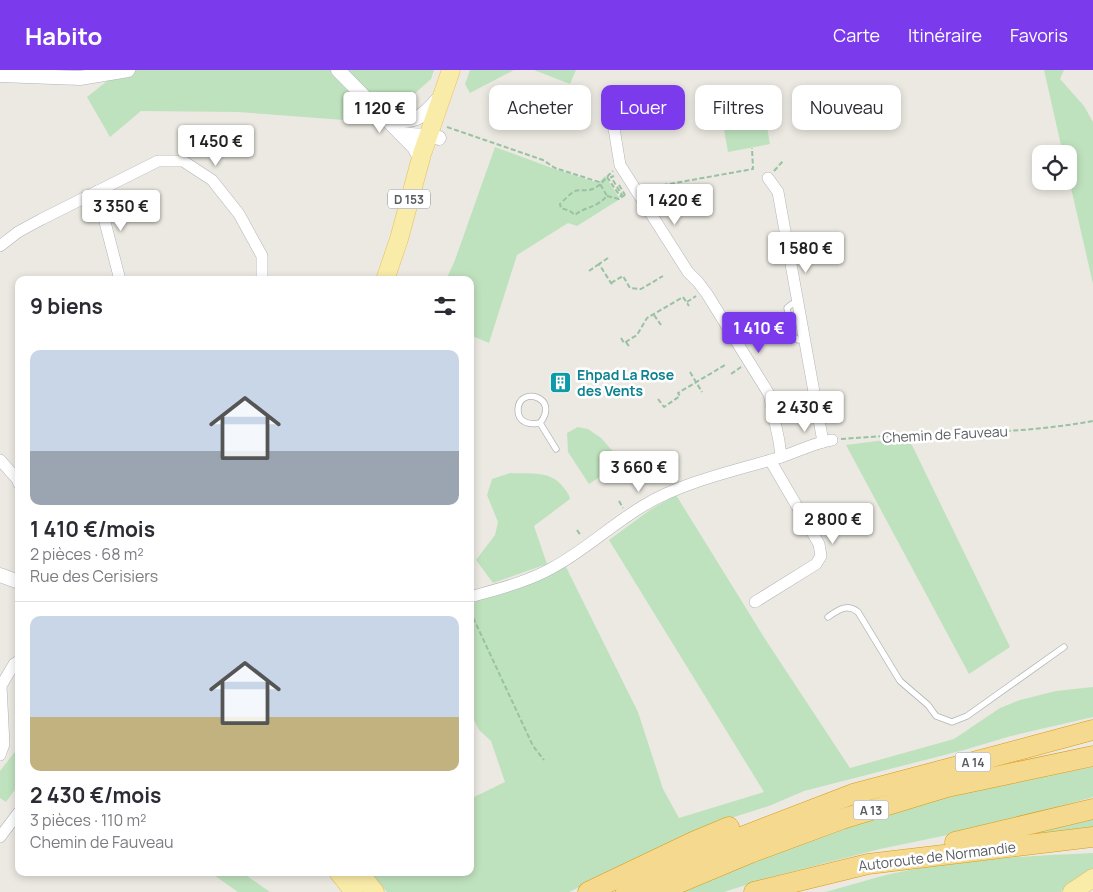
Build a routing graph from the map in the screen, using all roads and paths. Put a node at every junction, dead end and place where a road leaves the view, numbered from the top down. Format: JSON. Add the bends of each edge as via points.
{"nodes":[{"id":1,"x":128,"y":70,"type":"edge"},
{"id":2,"x":338,"y":70,"type":"edge"},
{"id":3,"x":451,"y":70,"type":"edge"},
{"id":4,"x":462,"y":70,"type":"edge"},
{"id":5,"x":4,"y":74,"type":"edge"},
{"id":6,"x":442,"y":95,"type":"junction"},
{"id":7,"x":383,"y":115,"type":"junction"},
{"id":8,"x":414,"y":120,"type":"junction"},
{"id":9,"x":614,"y":130,"type":"edge"},
{"id":10,"x":439,"y":131,"type":"junction"},
{"id":11,"x":399,"y":133,"type":"junction"},
{"id":12,"x":752,"y":148,"type":"dead end"},
{"id":13,"x":420,"y":158,"type":"junction"},
{"id":14,"x":613,"y":170,"type":"dead end"},
{"id":15,"x":607,"y":177,"type":"junction"},
{"id":16,"x":768,"y":178,"type":"dead end"},
{"id":17,"x":600,"y":184,"type":"junction"},
{"id":18,"x":97,"y":191,"type":"junction"},
{"id":19,"x":644,"y":192,"type":"dead end"},
{"id":20,"x":607,"y":196,"type":"junction"},
{"id":21,"x":399,"y":239,"type":"junction"},
{"id":22,"x":0,"y":246,"type":"edge"},
{"id":23,"x":608,"y":258,"type":"dead end"},
{"id":24,"x":599,"y":264,"type":"junction"},
{"id":25,"x":589,"y":271,"type":"dead end"},
{"id":26,"x":119,"y":276,"type":"edge"},
{"id":27,"x":262,"y":276,"type":"edge"},
{"id":28,"x":386,"y":276,"type":"edge"},
{"id":29,"x":663,"y":276,"type":"dead end"},
{"id":30,"x":611,"y":283,"type":"junction"},
{"id":31,"x":614,"y":285,"type":"dead end"},
{"id":32,"x":698,"y":295,"type":"dead end"},
{"id":33,"x":686,"y":302,"type":"junction"},
{"id":34,"x":689,"y":306,"type":"dead end"},
{"id":35,"x":654,"y":314,"type":"junction"},
{"id":36,"x":661,"y":325,"type":"dead end"},
{"id":37,"x":621,"y":338,"type":"dead end"},
{"id":38,"x":626,"y":342,"type":"junction"},
{"id":39,"x":630,"y":348,"type":"dead end"},
{"id":40,"x":726,"y":365,"type":"dead end"},
{"id":41,"x":743,"y":366,"type":"dead end"},
{"id":42,"x":690,"y":372,"type":"dead end"},
{"id":43,"x":731,"y":374,"type":"dead end"},
{"id":44,"x":696,"y":382,"type":"junction"},
{"id":45,"x":702,"y":392,"type":"dead end"},
{"id":46,"x":658,"y":399,"type":"dead end"},
{"id":47,"x":665,"y":406,"type":"junction"},
{"id":48,"x":669,"y":411,"type":"dead end"},
{"id":49,"x":1093,"y":421,"type":"edge"},
{"id":50,"x":540,"y":423,"type":"junction"},
{"id":51,"x":828,"y":441,"type":"junction"},
{"id":52,"x":556,"y":449,"type":"dead end"},
{"id":53,"x":775,"y":459,"type":"junction"},
{"id":54,"x":0,"y":460,"type":"edge"},
{"id":55,"x":15,"y":477,"type":"edge"},
{"id":56,"x":619,"y":501,"type":"dead end"},
{"id":57,"x":623,"y":508,"type":"dead end"},
{"id":58,"x":577,"y":530,"type":"dead end"},
{"id":59,"x":582,"y":537,"type":"dead end"},
{"id":60,"x":0,"y":575,"type":"edge"},
{"id":61,"x":15,"y":581,"type":"edge"},
{"id":62,"x":474,"y":596,"type":"edge"},
{"id":63,"x":756,"y":602,"type":"dead end"},
{"id":64,"x":828,"y":617,"type":"dead end"},
{"id":65,"x":474,"y":620,"type":"edge"},
{"id":66,"x":1064,"y":647,"type":"dead end"},
{"id":67,"x":15,"y":663,"type":"edge"},
{"id":68,"x":1093,"y":730,"type":"edge"},
{"id":69,"x":0,"y":755,"type":"edge"},
{"id":70,"x":1093,"y":756,"type":"edge"},
{"id":71,"x":544,"y":760,"type":"dead end"},
{"id":72,"x":853,"y":794,"type":"junction"},
{"id":73,"x":1093,"y":809,"type":"edge"},
{"id":74,"x":15,"y":817,"type":"edge"},
{"id":75,"x":0,"y":837,"type":"edge"},
{"id":76,"x":1093,"y":837,"type":"edge"},
{"id":77,"x":868,"y":864,"type":"junction"},
{"id":78,"x":341,"y":876,"type":"edge"},
{"id":79,"x":362,"y":876,"type":"edge"},
{"id":80,"x":1093,"y":879,"type":"edge"},
{"id":81,"x":354,"y":892,"type":"edge"},
{"id":82,"x":375,"y":892,"type":"edge"},
{"id":83,"x":588,"y":892,"type":"edge"},
{"id":84,"x":626,"y":892,"type":"edge"},
{"id":85,"x":657,"y":892,"type":"edge"},
{"id":86,"x":754,"y":892,"type":"edge"},
{"id":87,"x":1072,"y":892,"type":"edge"},
{"id":88,"x":1076,"y":892,"type":"edge"}],
"edges":[{"from":1,"to":5,"type":"street","via":[[80,78]]},
{"from":2,"to":7,"type":"street"},
{"from":3,"to":6,"type":"main road","number":"D 153"},
{"from":4,"to":10,"type":"main road","number":"D 153"},
{"from":6,"to":8,"type":"street"},
{"from":6,"to":10,"type":"main road","number":"D 153"},
{"from":7,"to":8,"type":"street","via":[[396,120]]},
{"from":7,"to":11,"type":"street"},
{"from":8,"to":10,"type":"street"},
{"from":9,"to":53,"type":"street","via":[[620,165],[769,394],[779,441]]},
{"from":10,"to":11,"type":"street","via":[[424,136]]},
{"from":10,"to":13,"type":"main road","number":"D 153"},
{"from":10,"to":17,"type":"path","via":[[543,160],[555,168]]},
{"from":10,"to":21,"type":"main road","number":"D 153","via":[[416,204]]},
{"from":11,"to":13,"type":"street"},
{"from":12,"to":19,"type":"path","via":[[753,169],[658,186]]},
{"from":13,"to":21,"type":"main road","number":"D 153"},
{"from":14,"to":15,"type":"path"},
{"from":15,"to":17,"type":"path"},
{"from":15,"to":20,"type":"path","via":[[620,196],[611,177],[613,175],[626,194],[619,199]]},
{"from":16,"to":51,"type":"street","via":[[778,192]]},
{"from":17,"to":20,"type":"path"},
{"from":17,"to":20,"type":"path","via":[[571,192],[560,206],[575,215],[599,204]]},
{"from":18,"to":22,"type":"street","via":[[18,232]]},
{"from":18,"to":26,"type":"street"},
{"from":18,"to":27,"type":"street","via":[[158,161],[183,161],[212,180],[239,214],[262,256]]},
{"from":21,"to":28,"type":"main road","number":"D 153"},
{"from":23,"to":24,"type":"path"},
{"from":24,"to":25,"type":"path"},
{"from":24,"to":30,"type":"path"},
{"from":29,"to":30,"type":"path","via":[[641,289],[630,288],[622,276]]},
{"from":30,"to":31,"type":"path"},
{"from":32,"to":33,"type":"path"},
{"from":33,"to":34,"type":"path"},
{"from":33,"to":35,"type":"path","via":[[683,297]]},
{"from":35,"to":36,"type":"path"},
{"from":35,"to":38,"type":"path","via":[[637,335]]},
{"from":37,"to":38,"type":"path"},
{"from":38,"to":39,"type":"path"},
{"from":40,"to":44,"type":"path"},
{"from":41,"to":43,"type":"path"},
{"from":42,"to":44,"type":"path"},
{"from":44,"to":45,"type":"path"},
{"from":44,"to":47,"type":"path"},
{"from":46,"to":47,"type":"path"},
{"from":47,"to":48,"type":"path"},
{"from":49,"to":51,"type":"path","name":"Chemin de Fauveau","via":[[997,432]]},
{"from":50,"to":50,"type":"lane","via":[[546,408],[543,400],[537,396],[521,400],[518,414],[523,422]]},
{"from":50,"to":52,"type":"lane"},
{"from":51,"to":53,"type":"street"},
{"from":53,"to":62,"type":"street","via":[[658,498],[551,569],[510,586]]},
{"from":53,"to":63,"type":"street","via":[[819,544],[820,556],[816,564]]},
{"from":54,"to":55,"type":"street"},
{"from":56,"to":57,"type":"path"},
{"from":58,"to":59,"type":"path"},
{"from":60,"to":61,"type":"street"},
{"from":64,"to":66,"type":"lane","via":[[848,607],[858,612],[900,681],[936,716],[952,722],[967,716]]},
{"from":65,"to":71,"type":"path","via":[[533,746]]},
{"from":67,"to":69,"type":"street","via":[[0,686],[4,744]]},
{"from":68,"to":72,"type":"highway","number":"A 14"},
{"from":70,"to":85,"type":"highway","number":"A 13","via":[[947,787],[842,819]]},
{"from":72,"to":83,"type":"highway","via":[[830,794],[776,808],[693,842]]},
{"from":72,"to":84,"type":"highway","number":"A 14","via":[[718,846]]},
{"from":73,"to":77,"type":"highway"},
{"from":74,"to":75,"type":"street"},
{"from":76,"to":77,"type":"highway","name":"Autoroute de Normandie"},
{"from":77,"to":86,"type":"highway","name":"Autoroute de Normandie"},
{"from":78,"to":81,"type":"main road"},
{"from":79,"to":82,"type":"main road"},
{"from":80,"to":87,"type":"main road"},
{"from":80,"to":88,"type":"main road"}]}
